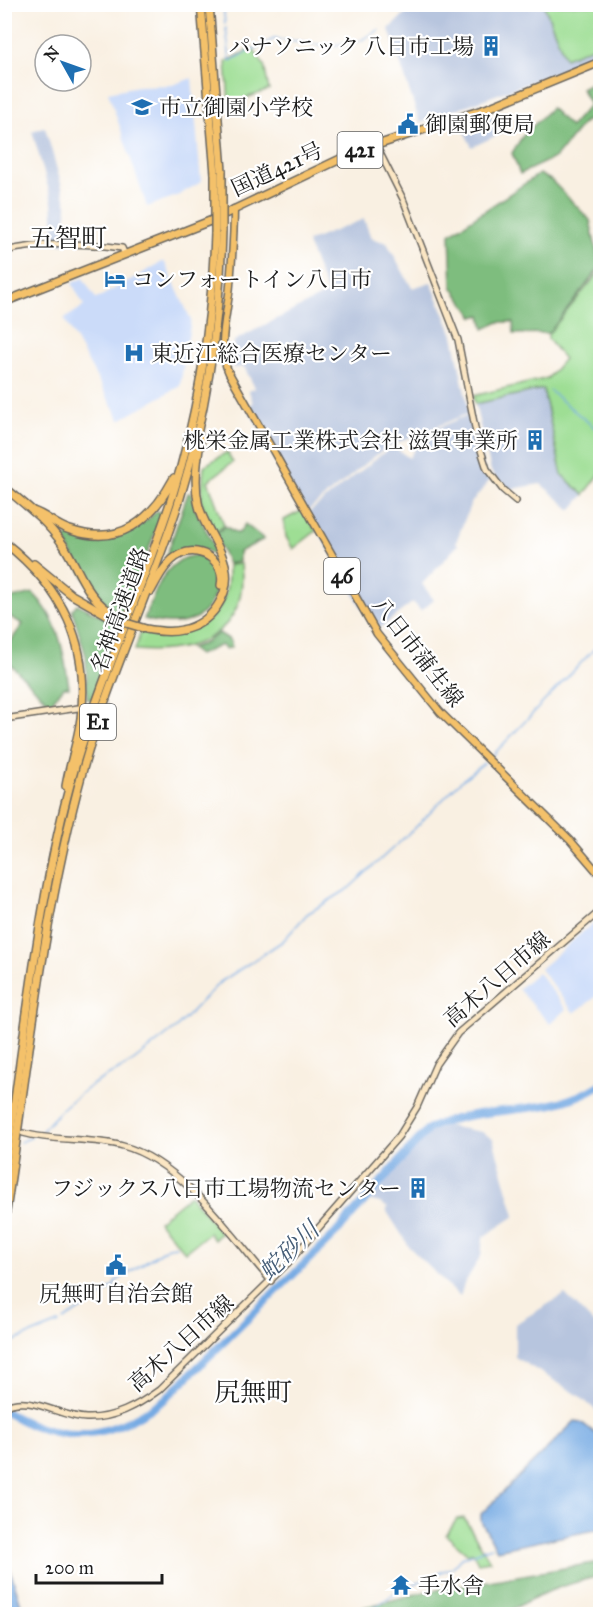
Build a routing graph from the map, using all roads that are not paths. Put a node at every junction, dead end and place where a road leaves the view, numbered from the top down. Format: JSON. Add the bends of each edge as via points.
{"nodes":[{"id":1,"x":201,"y":4,"type":"edge"},
{"id":2,"x":209,"y":4,"type":"edge"},
{"id":3,"x":600,"y":62,"type":"edge"},
{"id":4,"x":376,"y":145,"type":"junction"},
{"id":5,"x":218,"y":172,"type":"junction"},
{"id":6,"x":234,"y":209,"type":"junction"},
{"id":7,"x":219,"y":231,"type":"junction"},
{"id":8,"x":4,"y":251,"type":"edge"},
{"id":9,"x":125,"y":255,"type":"junction"},
{"id":10,"x":4,"y":302,"type":"edge"},
{"id":11,"x":215,"y":340,"type":"junction"},
{"id":12,"x":180,"y":466,"type":"junction"},
{"id":13,"x":4,"y":487,"type":"edge"},
{"id":14,"x":516,"y":501,"type":"dead end"},
{"id":15,"x":33,"y":511,"type":"junction"},
{"id":16,"x":4,"y":542,"type":"edge"},
{"id":17,"x":17,"y":552,"type":"junction"},
{"id":18,"x":141,"y":607,"type":"junction"},
{"id":19,"x":114,"y":617,"type":"junction"},
{"id":20,"x":147,"y":627,"type":"junction"},
{"id":21,"x":78,"y":708,"type":"tunnel mouth"},
{"id":22,"x":4,"y":719,"type":"edge"},
{"id":23,"x":600,"y":875,"type":"edge"},
{"id":24,"x":50,"y":877,"type":"junction"},
{"id":25,"x":600,"y":911,"type":"edge"},
{"id":26,"x":23,"y":1133,"type":"dead end"},
{"id":27,"x":4,"y":1177,"type":"edge"},
{"id":28,"x":4,"y":1225,"type":"edge"},
{"id":29,"x":272,"y":1281,"type":"junction"},
{"id":30,"x":5,"y":1407,"type":"edge"}],
"edges":[{"from":1,"to":5,"type":"highway","name":"名神高速道路","number":"E1"},
{"from":2,"to":5,"type":"highway","name":"名神高速道路","number":"E1"},
{"from":3,"to":4,"type":"highway","name":"国道421号","number":"421","via":[[488,108]]},
{"from":4,"to":6,"type":"highway","name":"国道421号","number":"421"},
{"from":4,"to":14,"type":"street","via":[[403,199],[458,340],[487,469]]},
{"from":5,"to":7,"type":"highway","name":"名神高速道路","number":"E1","bridge":true},
{"from":6,"to":9,"type":"highway","name":"国道421号","number":"421"},
{"from":6,"to":23,"type":"main road","name":"八日市蒲生線","number":"46","via":[[223,346],[229,373],[377,634],[440,712],[570,840]]},
{"from":7,"to":11,"type":"highway","name":"名神高速道路","number":"E1"},
{"from":7,"to":12,"type":"highway","name":"名神高速道路","number":"E1","via":[[206,339]]},
{"from":8,"to":9,"type":"street","via":[[34,246],[106,245],[122,248]]},
{"from":9,"to":10,"type":"highway","name":"国道421号","number":"421"},
{"from":11,"to":18,"type":"highway","name":"名神高速道路","number":"E1","via":[[192,457]]},
{"from":11,"to":20,"type":"highway","via":[[197,482],[202,517],[226,567],[224,595],[217,609],[194,627],[180,631]]},
{"from":12,"to":15,"type":"highway","via":[[142,522],[118,532],[79,533]]},
{"from":12,"to":24,"type":"highway","name":"名神高速道路","number":"E1","via":[[146,573],[80,752]]},
{"from":13,"to":15,"type":"highway"},
{"from":15,"to":19,"type":"highway","via":[[64,546],[92,598]]},
{"from":16,"to":17,"type":"highway"},
{"from":17,"to":19,"type":"highway","via":[[72,595]]},
{"from":17,"to":24,"type":"highway","via":[[58,598],[78,643],[82,671],[81,721]]},
{"from":18,"to":20,"type":"highway","via":[[163,571],[181,554],[200,552],[215,561],[222,580],[220,594],[204,617],[179,627]]},
{"from":18,"to":28,"type":"highway","name":"名神高速道路","number":"E1","via":[[98,723],[66,832]]},
{"from":19,"to":20,"type":"highway","bridge":true},
{"from":21,"to":22,"type":"street"},
{"from":24,"to":27,"type":"highway","name":"名神高速道路","number":"E1"},
{"from":25,"to":29,"type":"street","name":"高木八日市線","via":[[448,1044],[399,1136]]},
{"from":26,"to":29,"type":"street","via":[[115,1144],[162,1163]]},
{"from":29,"to":30,"type":"street","name":"高木八日市線","via":[[138,1406],[91,1418],[59,1413],[23,1400]]}]}
